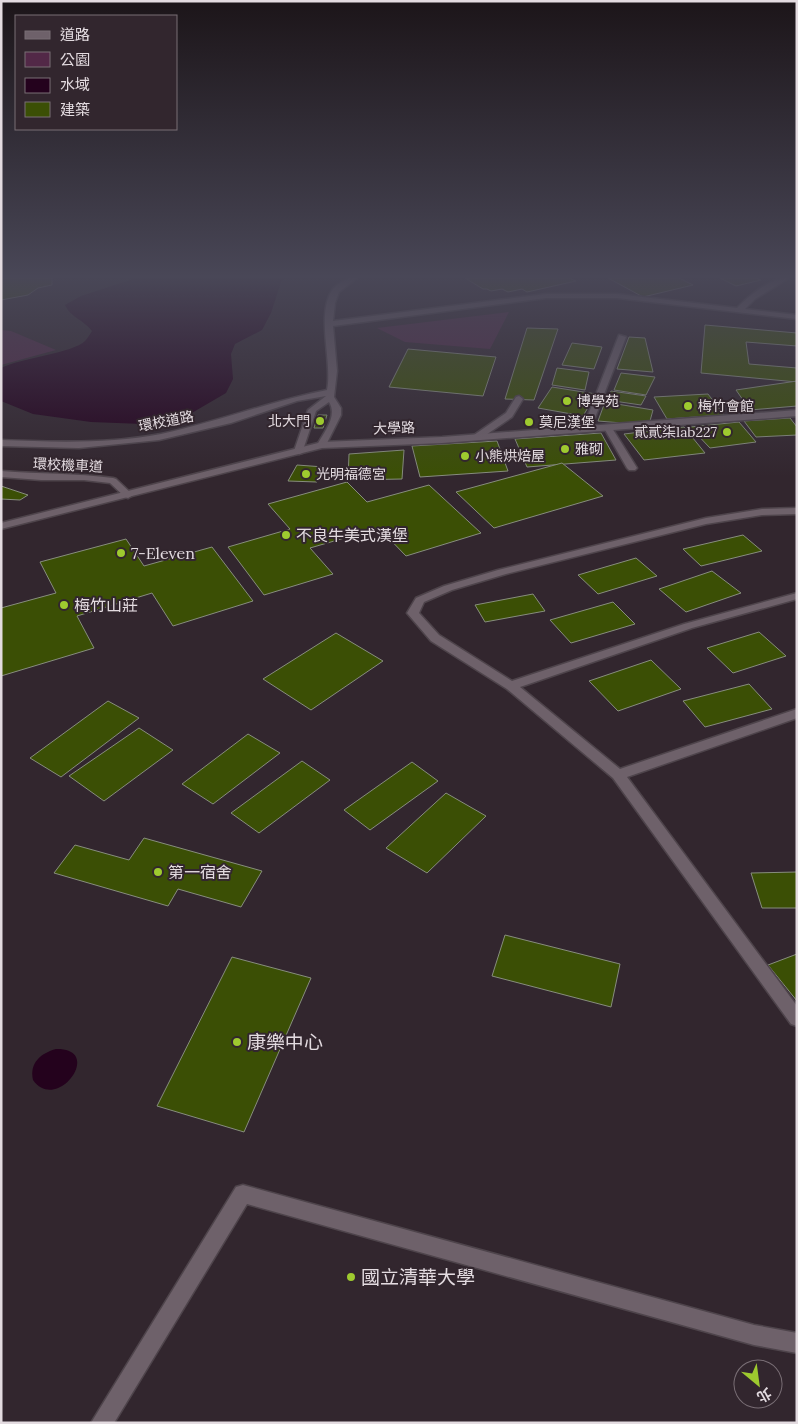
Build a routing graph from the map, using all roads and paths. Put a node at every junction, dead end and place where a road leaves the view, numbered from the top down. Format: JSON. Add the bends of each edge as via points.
{"nodes":[{"id":1,"x":332,"y":344,"type":"edge"},
{"id":2,"x":619,"y":344,"type":"edge"},
{"id":3,"x":331,"y":394,"type":"junction"},
{"id":4,"x":519,"y":399,"type":"dead end"},
{"id":5,"x":797,"y":413,"type":"edge"},
{"id":6,"x":587,"y":428,"type":"junction"},
{"id":7,"x":608,"y":428,"type":"junction"},
{"id":8,"x":477,"y":437,"type":"junction"},
{"id":9,"x":1,"y":444,"type":"edge"},
{"id":10,"x":322,"y":445,"type":"junction"},
{"id":11,"x":299,"y":451,"type":"junction"},
{"id":12,"x":632,"y":468,"type":"dead end"},
{"id":13,"x":1,"y":474,"type":"edge"},
{"id":14,"x":128,"y":495,"type":"junction"},
{"id":15,"x":797,"y":511,"type":"edge"},
{"id":16,"x":1,"y":526,"type":"edge"},
{"id":17,"x":797,"y":596,"type":"edge"},
{"id":18,"x":511,"y":686,"type":"junction"},
{"id":19,"x":797,"y":713,"type":"edge"},
{"id":20,"x":618,"y":775,"type":"junction"},
{"id":21,"x":797,"y":1019,"type":"edge"},
{"id":22,"x":797,"y":1343,"type":"edge"},
{"id":23,"x":102,"y":1423,"type":"edge"}],
"edges":[{"from":1,"to":3,"type":"street","via":[[334,375]]},
{"from":2,"to":6,"type":"street"},
{"from":3,"to":9,"type":"street","name":"環校道路","via":[[295,399],[228,421],[159,438],[79,445]]},
{"from":3,"to":10,"type":"street","via":[[337,408],[336,416]]},
{"from":3,"to":11,"type":"street","via":[[312,410]]},
{"from":4,"to":8,"type":"street","via":[[509,415]]},
{"from":5,"to":7,"type":"street","name":"大學路"},
{"from":6,"to":7,"type":"street","name":"大學路"},
{"from":6,"to":8,"type":"street","name":"大學路"},
{"from":7,"to":12,"type":"street"},
{"from":8,"to":10,"type":"street","name":"大學路"},
{"from":10,"to":11,"type":"street","name":"大學路"},
{"from":11,"to":14,"type":"street","name":"大學路"},
{"from":13,"to":14,"type":"street","name":"環校機車道","via":[[113,481]]},
{"from":14,"to":16,"type":"street","name":"大學路"},
{"from":15,"to":18,"type":"street","via":[[762,512],[706,522],[502,572],[420,600],[413,613],[435,638]]},
{"from":17,"to":18,"type":"street","via":[[688,626]]},
{"from":18,"to":20,"type":"street"},
{"from":19,"to":20,"type":"street"},
{"from":20,"to":21,"type":"street"},
{"from":22,"to":23,"type":"street","via":[[754,1335],[243,1194]]}]}
